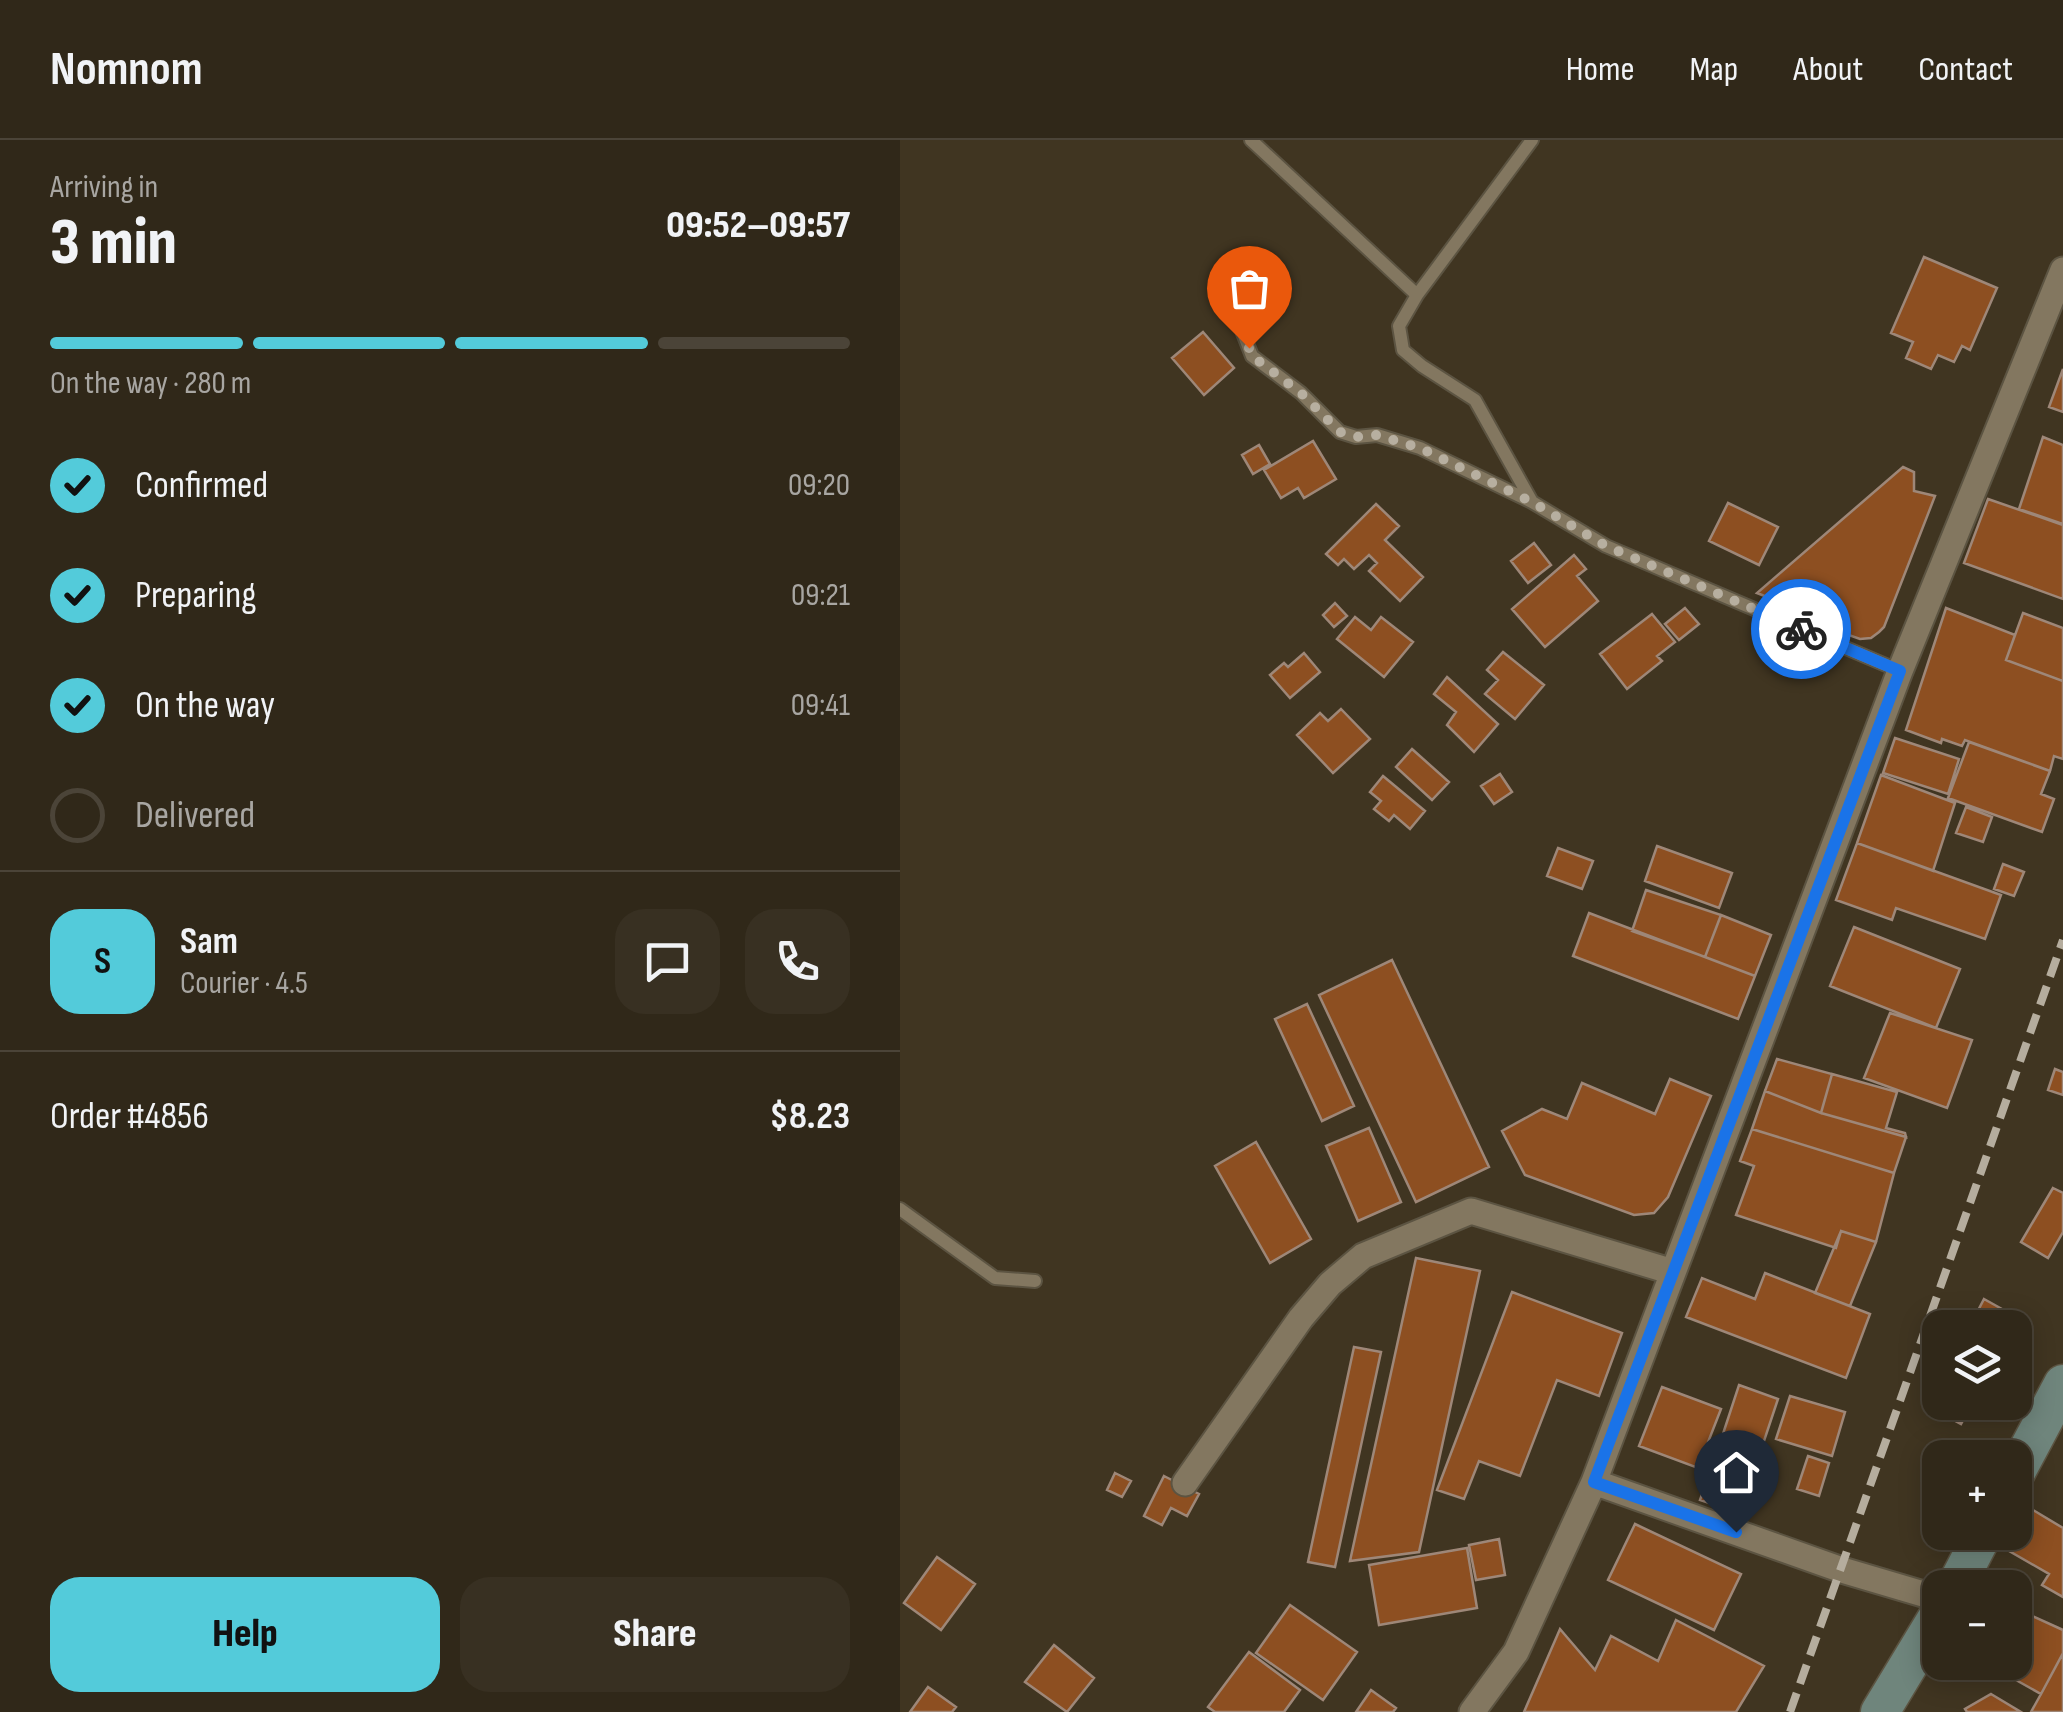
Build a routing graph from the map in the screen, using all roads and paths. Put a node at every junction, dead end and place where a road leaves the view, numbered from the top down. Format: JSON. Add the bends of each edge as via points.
{"nodes":[{"id":1,"x":1251,"y":140,"type":"edge"},
{"id":2,"x":1532,"y":140,"type":"edge"},
{"id":3,"x":2063,"y":270,"type":"edge"},
{"id":4,"x":1417,"y":295,"type":"junction"},
{"id":5,"x":1240,"y":328,"type":"dead end"},
{"id":6,"x":1532,"y":502,"type":"junction"},
{"id":7,"x":1900,"y":671,"type":"junction"},
{"id":8,"x":900,"y":1210,"type":"edge"},
{"id":9,"x":1673,"y":1272,"type":"junction"},
{"id":10,"x":1035,"y":1281,"type":"dead end"},
{"id":11,"x":2063,"y":1384,"type":"edge"},
{"id":12,"x":2032,"y":1442,"type":"edge"},
{"id":13,"x":1594,"y":1482,"type":"junction"},
{"id":14,"x":1185,"y":1483,"type":"dead end"},
{"id":15,"x":1922,"y":1594,"type":"edge"},
{"id":16,"x":1922,"y":1643,"type":"edge"},
{"id":17,"x":1472,"y":1712,"type":"edge"},
{"id":18,"x":1880,"y":1712,"type":"edge"}],
"edges":[{"from":1,"to":4,"type":"lane"},
{"from":2,"to":4,"type":"lane"},
{"from":3,"to":7,"type":"street"},
{"from":4,"to":6,"type":"lane","via":[[1399,326],[1403,350],[1475,400]]},
{"from":5,"to":6,"type":"lane","via":[[1252,356],[1340,432],[1420,448]]},
{"from":6,"to":7,"type":"lane","via":[[1606,546]]},
{"from":7,"to":9,"type":"street"},
{"from":8,"to":10,"type":"lane","via":[[995,1278]]},
{"from":9,"to":13,"type":"street"},
{"from":9,"to":14,"type":"street","via":[[1470,1211],[1363,1256],[1301,1318]]},
{"from":11,"to":12,"type":"main road"},
{"from":13,"to":15,"type":"street"},
{"from":13,"to":17,"type":"street","via":[[1516,1652]]},
{"from":16,"to":18,"type":"main road"}]}
